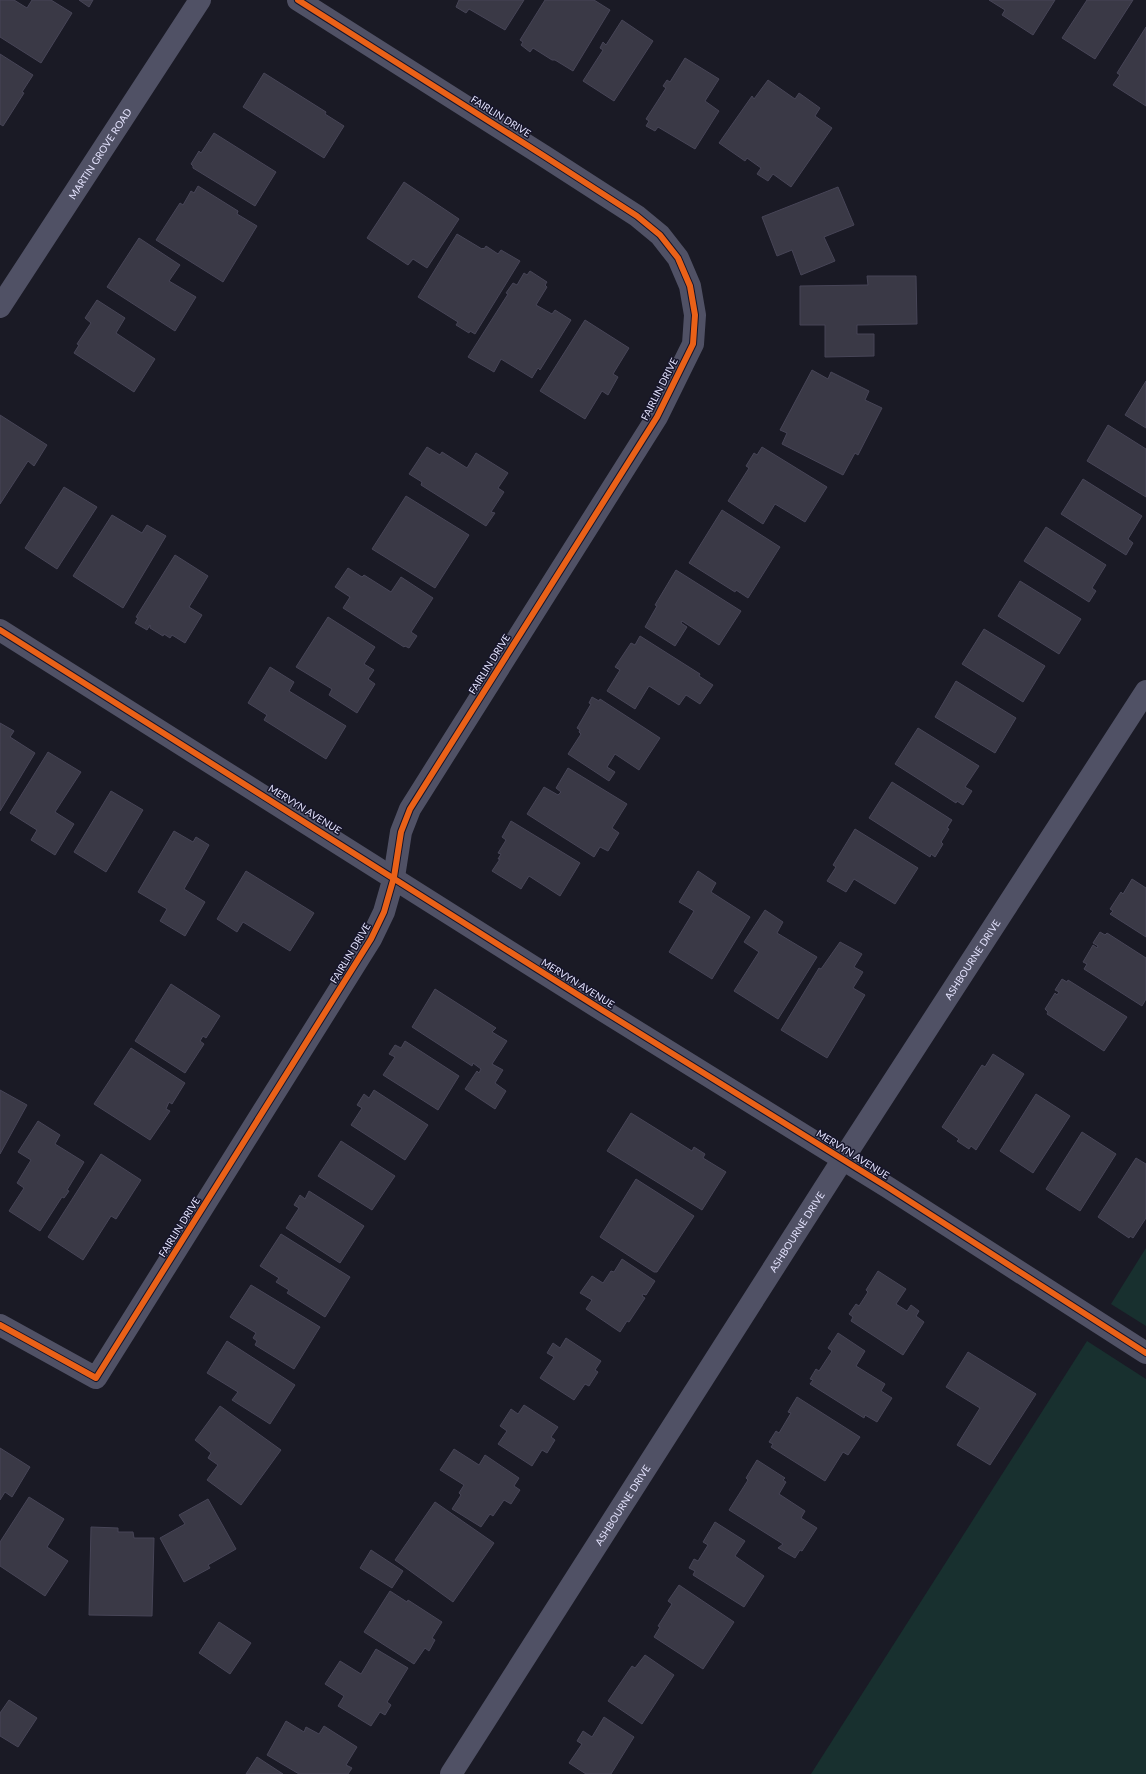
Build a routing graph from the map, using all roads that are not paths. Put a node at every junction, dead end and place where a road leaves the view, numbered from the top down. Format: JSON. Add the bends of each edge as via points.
{"nodes":[{"id":1,"x":200,"y":0,"type":"edge"},
{"id":2,"x":298,"y":0,"type":"edge"},
{"id":3,"x":0,"y":307,"type":"edge"},
{"id":4,"x":0,"y":630,"type":"edge"},
{"id":5,"x":1146,"y":691,"type":"edge"},
{"id":6,"x":394,"y":877,"type":"junction"},
{"id":7,"x":843,"y":1159,"type":"junction"},
{"id":8,"x":0,"y":1324,"type":"edge"},
{"id":9,"x":1146,"y":1353,"type":"edge"},
{"id":10,"x":451,"y":1774,"type":"edge"}],
"edges":[{"from":1,"to":3,"type":"street","name":"MARTIN GROVE ROAD"},
{"from":2,"to":6,"type":"street","name":"FAIRLIN DRIVE","via":[[637,216],[660,235],[678,258],[690,286],[695,315],[693,344],[657,417],[410,809],[401,832]]},
{"from":4,"to":6,"type":"street","name":"MERVYN AVENUE"},
{"from":5,"to":7,"type":"street","name":"ASHBOURNE DRIVE"},
{"from":6,"to":7,"type":"street","name":"MERVYN AVENUE","via":[[602,1010]]},
{"from":6,"to":8,"type":"street","name":"FAIRLIN DRIVE","via":[[384,912],[371,939],[96,1378]]},
{"from":7,"to":9,"type":"street","name":"MERVYN AVENUE"},
{"from":7,"to":10,"type":"street","name":"ASHBOURNE DRIVE"}]}
